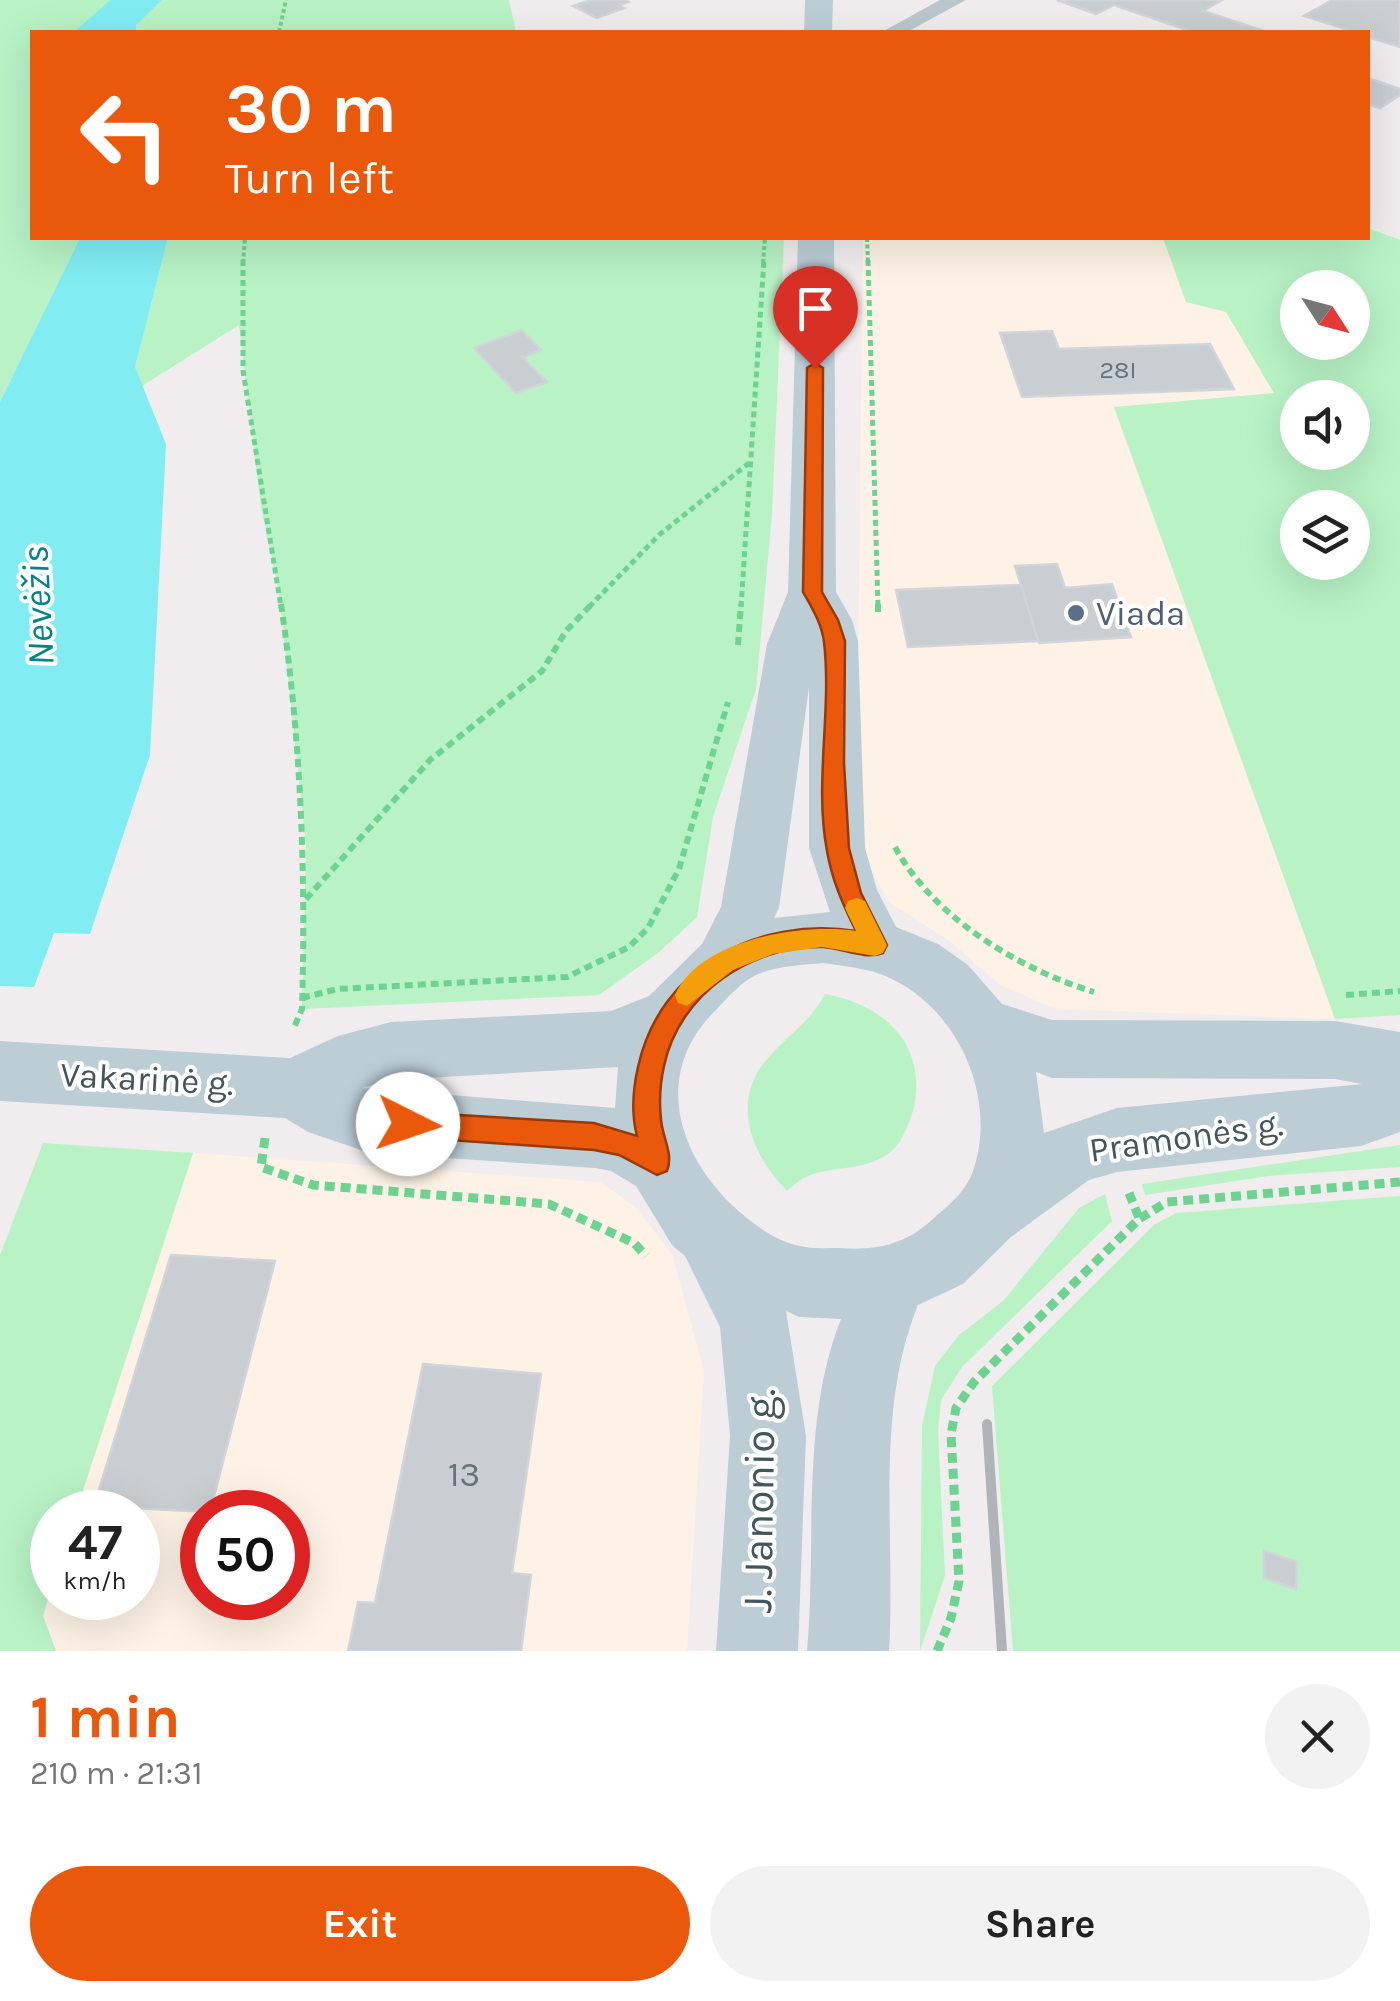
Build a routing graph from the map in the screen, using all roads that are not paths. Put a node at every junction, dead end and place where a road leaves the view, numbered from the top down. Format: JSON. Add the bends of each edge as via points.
{"nodes":[{"id":1,"x":819,"y":0,"type":"edge"},
{"id":2,"x":956,"y":0,"type":"edge"},
{"id":3,"x":818,"y":30,"type":"edge"},
{"id":4,"x":896,"y":30,"type":"edge"},
{"id":5,"x":816,"y":240,"type":"edge"},
{"id":6,"x":812,"y":592,"type":"junction"},
{"id":7,"x":875,"y":945,"type":"junction"},
{"id":8,"x":724,"y":962,"type":"junction"},
{"id":9,"x":670,"y":1016,"type":"junction"},
{"id":10,"x":984,"y":1026,"type":"junction"},
{"id":11,"x":1400,"y":1061,"type":"edge"},
{"id":12,"x":0,"y":1071,"type":"edge"},
{"id":13,"x":283,"y":1087,"type":"junction"},
{"id":14,"x":1400,"y":1101,"type":"edge"},
{"id":15,"x":657,"y":1162,"type":"junction"},
{"id":16,"x":989,"y":1212,"type":"junction"},
{"id":17,"x":687,"y":1255,"type":"junction"},
{"id":18,"x":892,"y":1282,"type":"junction"},
{"id":19,"x":757,"y":1651,"type":"edge"},
{"id":20,"x":848,"y":1651,"type":"edge"}],
"edges":[{"from":1,"to":3,"type":"main road"},
{"from":2,"to":4,"type":"street"},
{"from":5,"to":6,"type":"main road"},
{"from":6,"to":7,"type":"main road","via":[[834,641],[838,848],[849,894]]},
{"from":6,"to":8,"type":"main road","via":[[791,644],[750,908]]},
{"from":7,"to":8,"type":"main road","via":[[822,936],[772,943]]},
{"from":7,"to":10,"type":"main road","via":[[955,990]]},
{"from":8,"to":9,"type":"main road"},
{"from":9,"to":13,"type":"main road","name":"Vakarinė g.","via":[[613,1040],[390,1050]]},
{"from":9,"to":15,"type":"main road","via":[[647,1086]]},
{"from":10,"to":11,"type":"main road","name":"Pramonės g.","via":[[1052,1050],[1334,1050]]},
{"from":10,"to":16,"type":"main road","via":[[1006,1070],[1014,1118],[1009,1166]]},
{"from":12,"to":13,"type":"main road","name":"Vakarinė g."},
{"from":13,"to":15,"type":"main road","name":"Vakarinė g.","via":[[370,1122],[594,1136],[623,1142]]},
{"from":14,"to":16,"type":"main road","name":"Pramonės g.","via":[[1361,1115],[1117,1140],[1072,1153]]},
{"from":15,"to":17,"type":"main road","via":[[680,1205]]},
{"from":16,"to":18,"type":"main road","via":[[948,1254]]},
{"from":17,"to":18,"type":"main road","via":[[831,1288]]},
{"from":17,"to":19,"type":"main road","name":"J. Janonio g.","via":[[756,1322],[768,1436]]},
{"from":18,"to":20,"type":"main road","via":[[864,1350],[855,1410]]}]}
